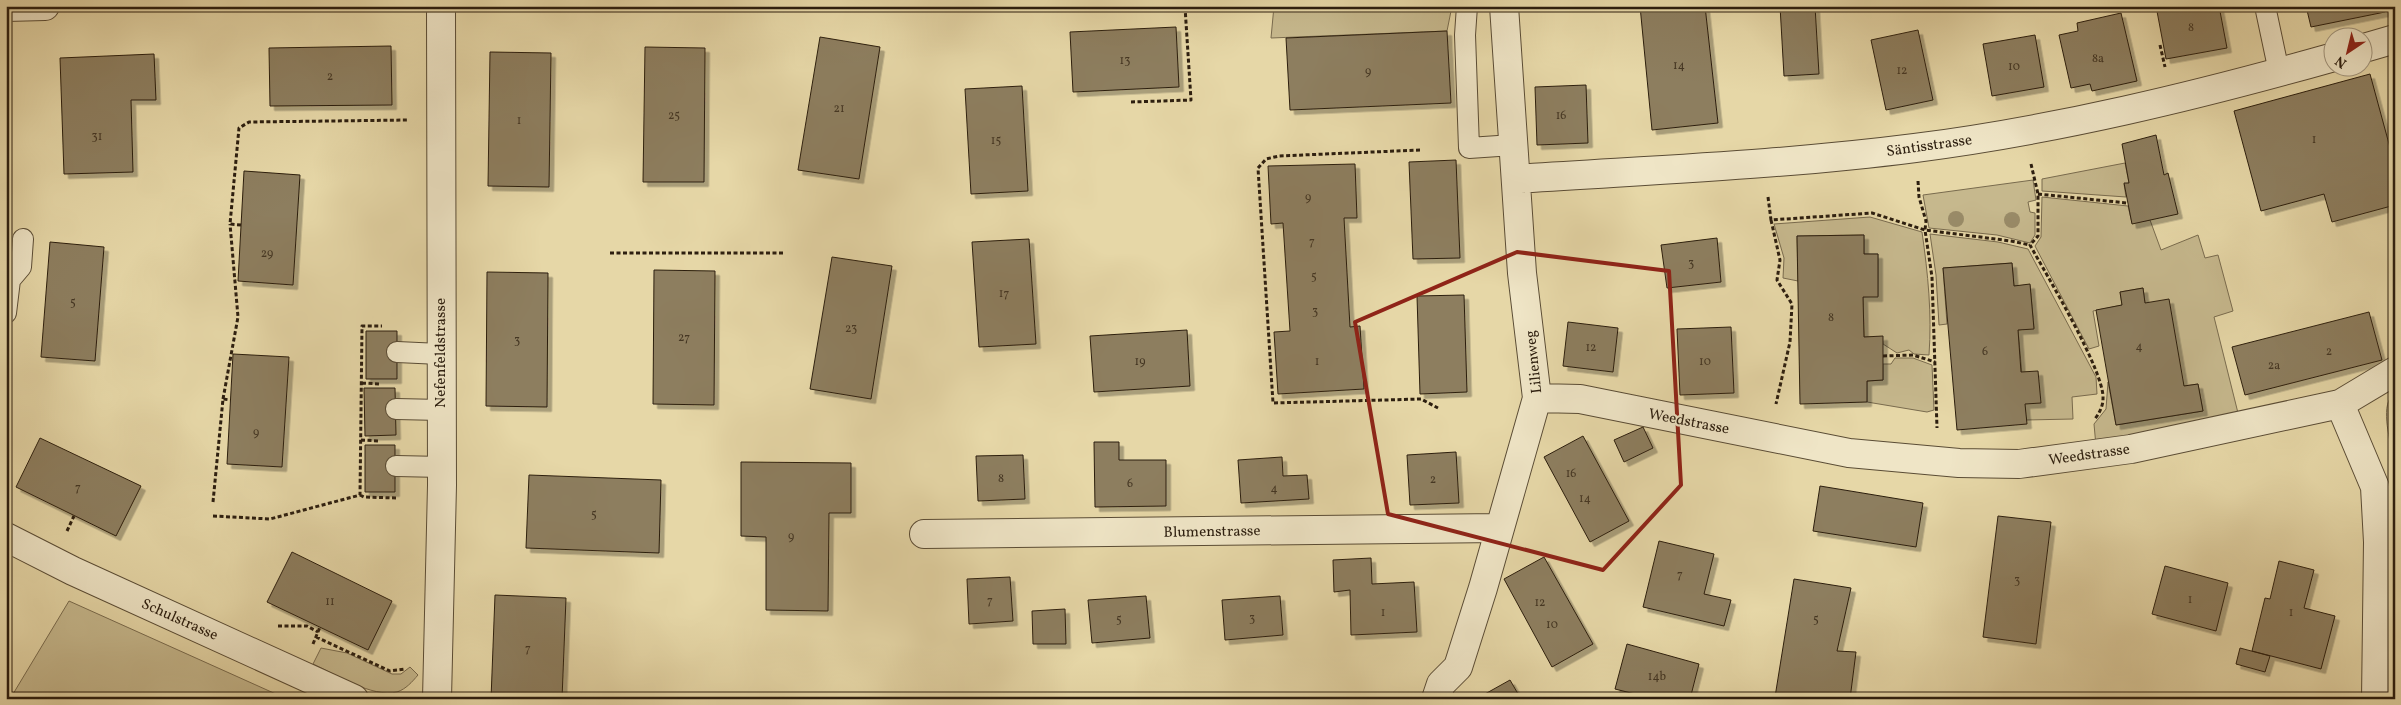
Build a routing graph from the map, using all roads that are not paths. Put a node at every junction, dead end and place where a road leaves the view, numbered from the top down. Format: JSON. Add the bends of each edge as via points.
{"nodes":[{"id":1,"x":45,"y":6,"type":"edge"},
{"id":2,"x":441,"y":6,"type":"edge"},
{"id":3,"x":1467,"y":6,"type":"edge"},
{"id":4,"x":1504,"y":6,"type":"edge"},
{"id":5,"x":2265,"y":6,"type":"edge"},
{"id":6,"x":6,"y":7,"type":"edge"},
{"id":7,"x":2395,"y":39,"type":"edge"},
{"id":8,"x":2374,"y":45,"type":"edge"},
{"id":9,"x":2324,"y":60,"type":"edge"},
{"id":10,"x":2279,"y":72,"type":"junction"},
{"id":11,"x":1513,"y":145,"type":"junction"},
{"id":12,"x":1516,"y":179,"type":"junction"},
{"id":13,"x":24,"y":239,"type":"dead end"},
{"id":14,"x":6,"y":313,"type":"edge"},
{"id":15,"x":397,"y":352,"type":"dead end"},
{"id":16,"x":440,"y":354,"type":"junction"},
{"id":17,"x":2395,"y":371,"type":"edge"},
{"id":18,"x":1537,"y":398,"type":"junction"},
{"id":19,"x":2340,"y":404,"type":"junction"},
{"id":20,"x":396,"y":409,"type":"dead end"},
{"id":21,"x":441,"y":410,"type":"junction"},
{"id":22,"x":396,"y":466,"type":"dead end"},
{"id":23,"x":442,"y":466,"type":"junction"},
{"id":24,"x":1499,"y":528,"type":"junction"},
{"id":25,"x":924,"y":534,"type":"dead end"},
{"id":26,"x":6,"y":537,"type":"edge"},
{"id":27,"x":354,"y":699,"type":"edge"},
{"id":28,"x":436,"y":699,"type":"edge"},
{"id":29,"x":1436,"y":699,"type":"edge"},
{"id":30,"x":2376,"y":699,"type":"edge"}],
"edges":[{"from":1,"to":6,"type":"street"},
{"from":2,"to":16,"type":"street","name":"Nefenfeldstrasse"},
{"from":3,"to":11,"type":"lane","via":[[1464,35],[1470,148]]},
{"from":4,"to":11,"type":"street","name":"Lilienweg"},
{"from":5,"to":10,"type":"lane"},
{"from":7,"to":8,"type":"street"},
{"from":9,"to":10,"type":"street","name":"Säntisstrasse"},
{"from":10,"to":12,"type":"street","name":"Säntisstrasse","via":[[2188,96],[2023,131],[1914,148]]},
{"from":11,"to":12,"type":"street","name":"Lilienweg"},
{"from":12,"to":18,"type":"street","name":"Lilienweg","via":[[1522,274]]},
{"from":13,"to":14,"type":"lane","via":[[21,267],[10,280]]},
{"from":15,"to":16,"type":"lane"},
{"from":16,"to":21,"type":"street","name":"Nefenfeldstrasse"},
{"from":17,"to":19,"type":"street","name":"Weedstrasse"},
{"from":18,"to":19,"type":"street","name":"Weedstrasse","via":[[1580,399],[1849,453],[1959,463],[2019,464],[2131,449]]},
{"from":18,"to":24,"type":"street","name":"Lilienweg"},
{"from":19,"to":30,"type":"street","via":[[2375,487],[2378,542]]},
{"from":20,"to":21,"type":"lane"},
{"from":21,"to":23,"type":"street","name":"Nefenfeldstrasse"},
{"from":22,"to":23,"type":"lane"},
{"from":23,"to":28,"type":"street","name":"Nefenfeldstrasse"},
{"from":24,"to":25,"type":"street","name":"Blumenstrasse"},
{"from":24,"to":29,"type":"street","name":"Lilienweg","via":[[1458,667],[1441,684]]},
{"from":26,"to":27,"type":"street","name":"Schulstrasse"}]}
